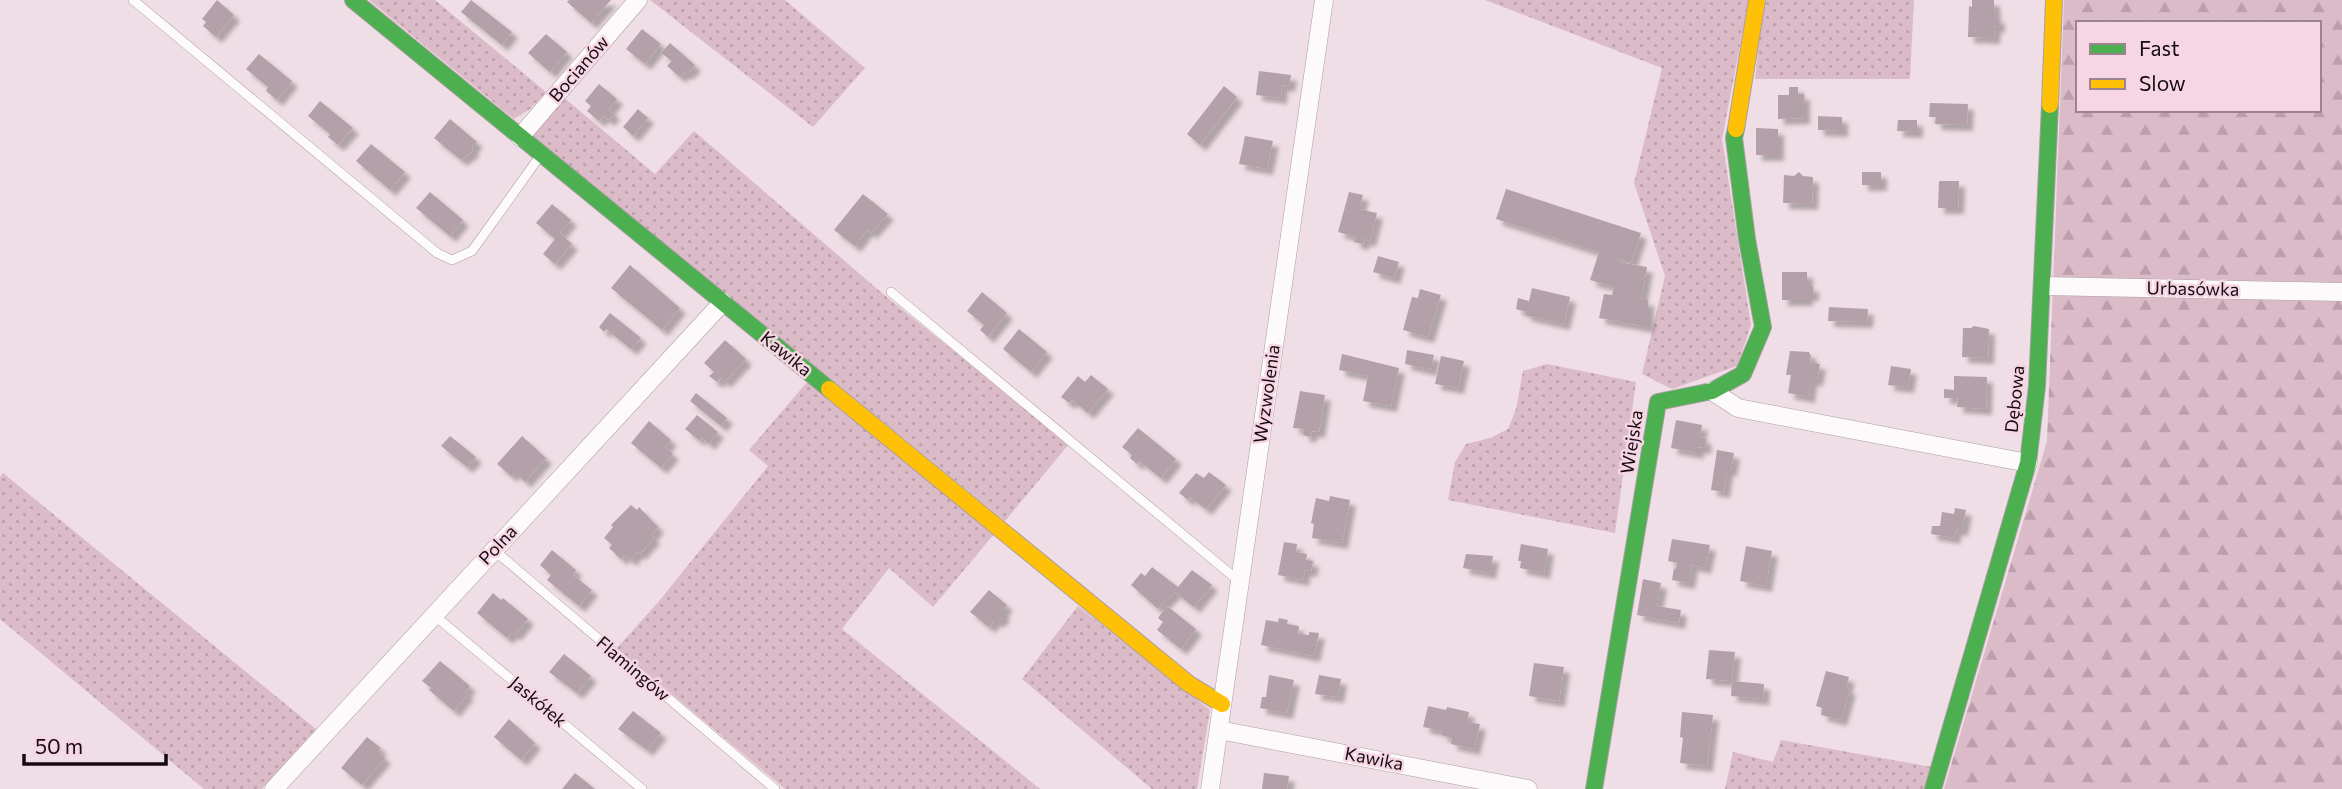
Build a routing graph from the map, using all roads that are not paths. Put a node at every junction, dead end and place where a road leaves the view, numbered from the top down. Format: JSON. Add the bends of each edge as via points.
{"nodes":[{"id":1,"x":133,"y":0,"type":"edge"},
{"id":2,"x":353,"y":0,"type":"edge"},
{"id":3,"x":638,"y":0,"type":"edge"},
{"id":4,"x":1324,"y":0,"type":"edge"},
{"id":5,"x":1757,"y":0,"type":"edge"},
{"id":6,"x":2054,"y":0,"type":"edge"},
{"id":7,"x":520,"y":137,"type":"junction"},
{"id":8,"x":541,"y":155,"type":"junction"},
{"id":9,"x":2043,"y":286,"type":"junction"},
{"id":10,"x":891,"y":292,"type":"dead end"},
{"id":11,"x":2342,"y":292,"type":"edge"},
{"id":12,"x":723,"y":302,"type":"junction"},
{"id":13,"x":1712,"y":391,"type":"junction"},
{"id":14,"x":2028,"y":463,"type":"junction"},
{"id":15,"x":489,"y":555,"type":"junction"},
{"id":16,"x":1240,"y":582,"type":"junction"},
{"id":17,"x":434,"y":615,"type":"junction"},
{"id":18,"x":1223,"y":704,"type":"junction"},
{"id":19,"x":1219,"y":730,"type":"junction"},
{"id":20,"x":274,"y":789,"type":"edge"},
{"id":21,"x":642,"y":789,"type":"edge"},
{"id":22,"x":775,"y":789,"type":"edge"},
{"id":23,"x":1210,"y":789,"type":"edge"},
{"id":24,"x":1528,"y":789,"type":"edge"},
{"id":25,"x":1594,"y":789,"type":"edge"},
{"id":26,"x":1933,"y":789,"type":"edge"}],
"edges":[{"from":1,"to":8,"type":"lane","via":[[437,253],[452,260],[472,251]]},
{"from":2,"to":7,"type":"street","name":"Kawika"},
{"from":3,"to":7,"type":"street","name":"Bocianów"},
{"from":4,"to":16,"type":"street","name":"Wyzwolenia"},
{"from":5,"to":13,"type":"street","name":"Wiejska","via":[[1734,138],[1763,327],[1743,374]]},
{"from":6,"to":9,"type":"street","name":"Dębowa"},
{"from":7,"to":8,"type":"street","name":"Kawika"},
{"from":8,"to":12,"type":"street","name":"Kawika"},
{"from":9,"to":11,"type":"street","name":"Urbasówka"},
{"from":9,"to":14,"type":"street","name":"Dębowa"},
{"from":10,"to":16,"type":"lane"},
{"from":12,"to":15,"type":"street","name":"Polna"},
{"from":12,"to":18,"type":"street","name":"Kawika","via":[[1189,684]]},
{"from":13,"to":14,"type":"street","via":[[1738,408]]},
{"from":13,"to":25,"type":"street","name":"Wiejska","via":[[1658,402]]},
{"from":14,"to":26,"type":"street","name":"Dębowa"},
{"from":15,"to":17,"type":"street","name":"Polna"},
{"from":15,"to":22,"type":"lane","name":"Flamingów","via":[[501,556]]},
{"from":16,"to":18,"type":"street","name":"Wyzwolenia"},
{"from":17,"to":20,"type":"street","name":"Polna"},
{"from":17,"to":21,"type":"lane","name":"Jaskółek"},
{"from":18,"to":19,"type":"street","name":"Wyzwolenia"},
{"from":19,"to":23,"type":"street","name":"Wyzwolenia"},
{"from":19,"to":24,"type":"street","name":"Kawika"}]}
